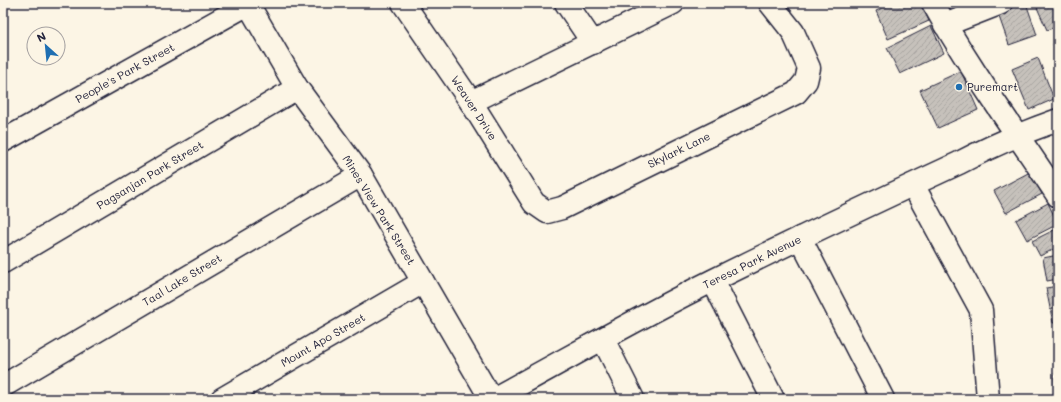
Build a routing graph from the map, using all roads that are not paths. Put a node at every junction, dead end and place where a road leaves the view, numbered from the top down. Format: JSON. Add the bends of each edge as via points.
{"nodes":[{"id":1,"x":403,"y":3,"type":"edge"},
{"id":2,"x":566,"y":3,"type":"edge"},
{"id":3,"x":673,"y":3,"type":"edge"},
{"id":4,"x":770,"y":3,"type":"edge"},
{"id":5,"x":933,"y":3,"type":"edge"},
{"id":6,"x":1001,"y":3,"type":"edge"},
{"id":7,"x":248,"y":4,"type":"joint"},
{"id":8,"x":945,"y":25,"type":"junction"},
{"id":9,"x":592,"y":43,"type":"junction"},
{"id":10,"x":297,"y":88,"type":"junction"},
{"id":11,"x":471,"y":102,"type":"junction"},
{"id":12,"x":1058,"y":120,"type":"edge"},
{"id":13,"x":1016,"y":135,"type":"junction"},
{"id":14,"x":3,"y":141,"type":"edge"},
{"id":15,"x":361,"y":175,"type":"junction"},
{"id":16,"x":913,"y":184,"type":"junction"},
{"id":17,"x":1058,"y":196,"type":"edge"},
{"id":18,"x":547,"y":212,"type":"joint"},
{"id":19,"x":800,"y":238,"type":"junction"},
{"id":20,"x":3,"y":262,"type":"edge"},
{"id":21,"x":713,"y":281,"type":"junction"},
{"id":22,"x":423,"y":282,"type":"junction"},
{"id":23,"x":603,"y":339,"type":"junction"},
{"id":24,"x":3,"y":386,"type":"edge"},
{"id":25,"x":222,"y":399,"type":"edge"},
{"id":26,"x":492,"y":399,"type":"edge"},
{"id":27,"x":633,"y":399,"type":"edge"},
{"id":28,"x":773,"y":399,"type":"edge"},
{"id":29,"x":883,"y":399,"type":"edge"},
{"id":30,"x":988,"y":399,"type":"edge"}],
"edges":[{"from":1,"to":11,"type":"street","name":"Weaver Drive"},
{"from":2,"to":9,"type":"street"},
{"from":3,"to":9,"type":"street"},
{"from":4,"to":18,"type":"street","name":"Skylark Lane","via":[[793,32],[810,68],[806,81],[796,93],[562,208]]},
{"from":5,"to":8,"type":"street"},
{"from":6,"to":8,"type":"street"},
{"from":7,"to":10,"type":"street","name":"Mines View Park Street"},
{"from":7,"to":14,"type":"street","name":"People's Park Street"},
{"from":8,"to":13,"type":"street"},
{"from":9,"to":11,"type":"street"},
{"from":10,"to":15,"type":"street","name":"Mines View Park Street"},
{"from":10,"to":20,"type":"street","name":"Pagsanjan Park Street"},
{"from":11,"to":18,"type":"street","name":"Weaver Drive","via":[[534,203]]},
{"from":12,"to":13,"type":"street","name":"Teresa Park Avenue"},
{"from":13,"to":16,"type":"street","name":"Teresa Park Avenue"},
{"from":13,"to":17,"type":"street"},
{"from":15,"to":22,"type":"street","name":"Mines View Park Street"},
{"from":15,"to":24,"type":"street","name":"Taal Lake Street"},
{"from":16,"to":19,"type":"street","name":"Teresa Park Avenue"},
{"from":16,"to":30,"type":"street","via":[[982,310]]},
{"from":19,"to":21,"type":"street","name":"Teresa Park Avenue"},
{"from":19,"to":29,"type":"street"},
{"from":21,"to":23,"type":"street","name":"Teresa Park Avenue"},
{"from":21,"to":28,"type":"street"},
{"from":22,"to":25,"type":"street","name":"Mount Apo Street"},
{"from":22,"to":26,"type":"street","name":"Mines View Park Street"},
{"from":23,"to":26,"type":"street","name":"Teresa Park Avenue"},
{"from":23,"to":27,"type":"street"}]}
